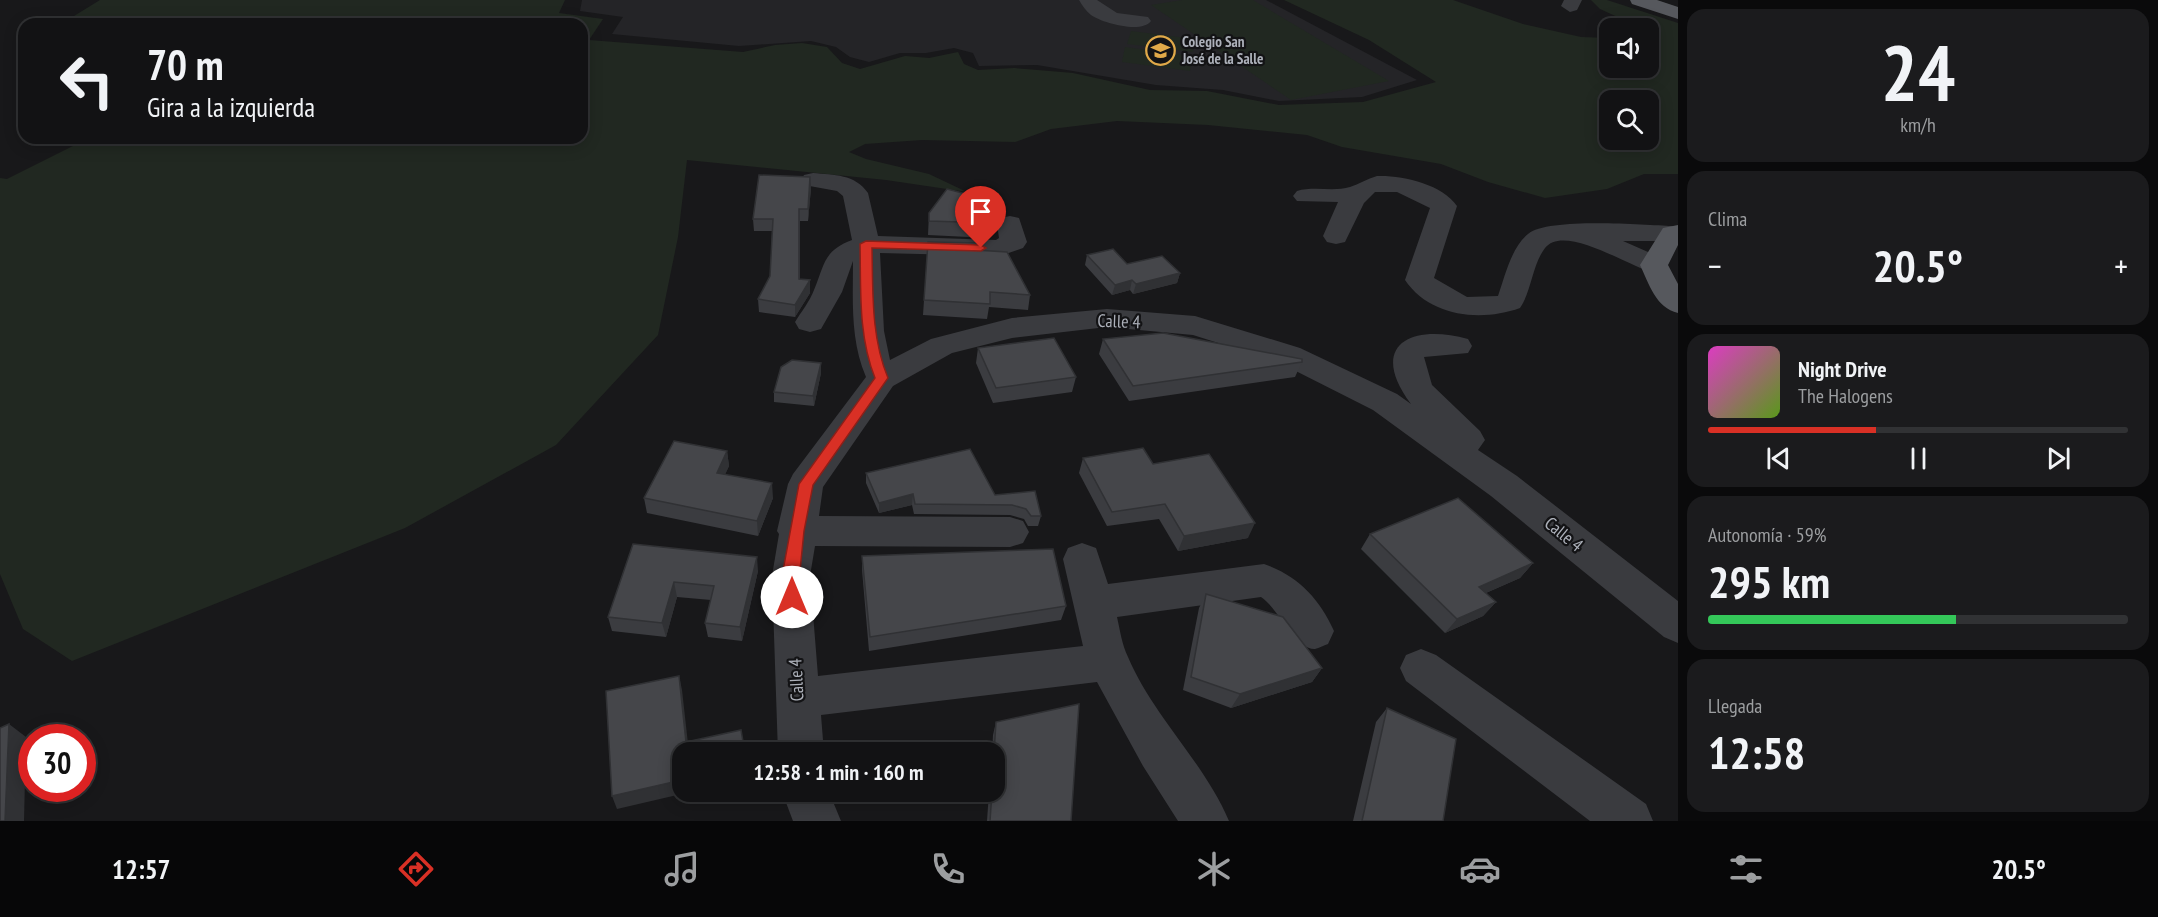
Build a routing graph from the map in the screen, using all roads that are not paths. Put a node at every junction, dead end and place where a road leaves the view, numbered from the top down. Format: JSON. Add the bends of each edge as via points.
{"nodes":[{"id":1,"x":1088,"y":0,"type":"edge"},
{"id":2,"x":1639,"y":0,"type":"edge"},
{"id":3,"x":1678,"y":13,"type":"edge"},
{"id":4,"x":1141,"y":21,"type":"dead end"},
{"id":5,"x":813,"y":180,"type":"dead end"},
{"id":6,"x":1357,"y":194,"type":"junction"},
{"id":7,"x":1306,"y":196,"type":"dead end"},
{"id":8,"x":1010,"y":224,"type":"dead end"},
{"id":9,"x":1580,"y":232,"type":"junction"},
{"id":10,"x":1675,"y":233,"type":"edge"},
{"id":11,"x":1336,"y":236,"type":"dead end"},
{"id":12,"x":866,"y":244,"type":"junction"},
{"id":13,"x":1654,"y":265,"type":"junction"},
{"id":14,"x":1678,"y":304,"type":"edge"},
{"id":15,"x":810,"y":322,"type":"dead end"},
{"id":16,"x":1457,"y":346,"type":"dead end"},
{"id":17,"x":882,"y":378,"type":"junction"},
{"id":18,"x":1504,"y":486,"type":"junction"},
{"id":19,"x":796,"y":531,"type":"junction"},
{"id":20,"x":1010,"y":532,"type":"dead end"},
{"id":21,"x":1082,"y":559,"type":"dead end"},
{"id":22,"x":1094,"y":603,"type":"junction"},
{"id":23,"x":1678,"y":625,"type":"edge"},
{"id":24,"x":1314,"y":631,"type":"dead end"},
{"id":25,"x":1108,"y":663,"type":"junction"},
{"id":26,"x":1421,"y":668,"type":"dead end"},
{"id":27,"x":797,"y":698,"type":"junction"},
{"id":28,"x":800,"y":742,"type":"edge"},
{"id":29,"x":809,"y":802,"type":"edge"},
{"id":30,"x":817,"y":821,"type":"edge"},
{"id":31,"x":1205,"y":821,"type":"edge"},
{"id":32,"x":1629,"y":821,"type":"edge"}],
"edges":[{"from":1,"to":4,"type":"street","via":[[1108,16]]},
{"from":2,"to":3,"type":"main road"},
{"from":5,"to":12,"type":"street","via":[[850,187],[855,193]]},
{"from":6,"to":7,"type":"street"},
{"from":6,"to":9,"type":"street","via":[[1369,186],[1391,184],[1423,193],[1444,206],[1419,280],[1443,298],[1467,307],[1488,308],[1510,302],[1532,244],[1541,237]]},
{"from":6,"to":11,"type":"street"},
{"from":8,"to":12,"type":"street","via":[[1013,242],[1000,248]]},
{"from":9,"to":10,"type":"street"},
{"from":9,"to":13,"type":"street"},
{"from":10,"to":13,"type":"main road"},
{"from":12,"to":15,"type":"street","via":[[839,259],[828,292]]},
{"from":12,"to":17,"type":"street","via":[[869,331],[873,357]]},
{"from":13,"to":14,"type":"main road"},
{"from":16,"to":18,"type":"street","via":[[1419,345],[1408,354],[1408,370],[1420,395],[1488,459]]},
{"from":17,"to":18,"type":"street","name":"Calle 4","via":[[942,346],[1012,328],[1107,318],[1196,326],[1289,355],[1385,402]]},
{"from":17,"to":19,"type":"street","name":"Calle 4","via":[[806,484]]},
{"from":18,"to":23,"type":"street","name":"Calle 4"},
{"from":19,"to":20,"type":"street"},
{"from":19,"to":27,"type":"street","name":"Calle 4","via":[[790,576]]},
{"from":21,"to":22,"type":"street"},
{"from":22,"to":24,"type":"street","via":[[1264,580],[1285,591]]},
{"from":22,"to":25,"type":"street"},
{"from":25,"to":27,"type":"street"},
{"from":25,"to":31,"type":"street"},
{"from":26,"to":32,"type":"street"},
{"from":27,"to":28,"type":"street","name":"Calle 4"},
{"from":29,"to":30,"type":"street"}]}
